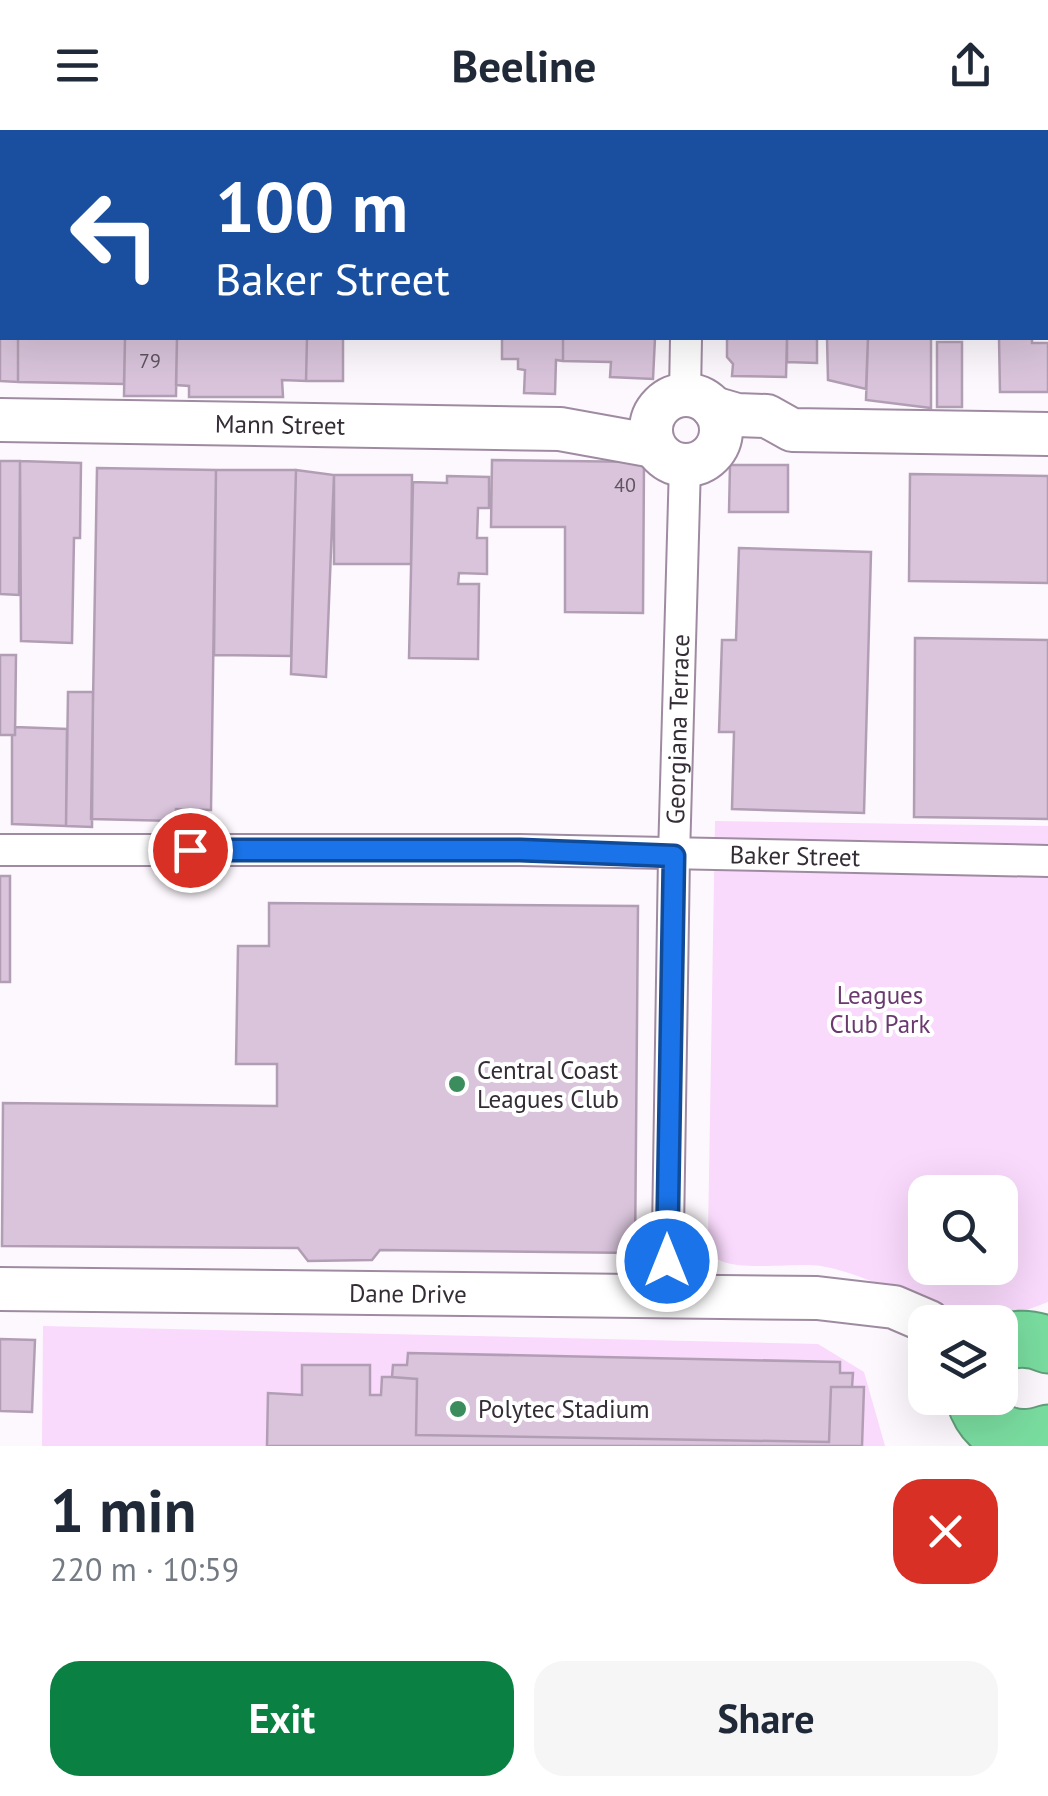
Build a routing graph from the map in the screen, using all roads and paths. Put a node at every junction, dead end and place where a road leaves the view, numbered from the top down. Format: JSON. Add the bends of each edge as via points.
{"nodes":[{"id":1,"x":686,"y":340,"type":"edge"},
{"id":2,"x":0,"y":420,"type":"edge"},
{"id":3,"x":685,"y":429,"type":"junction"},
{"id":4,"x":1048,"y":434,"type":"edge"},
{"id":5,"x":0,"y":850,"type":"edge"},
{"id":6,"x":674,"y":856,"type":"junction"},
{"id":7,"x":1048,"y":861,"type":"edge"},
{"id":8,"x":0,"y":1289,"type":"edge"},
{"id":9,"x":667,"y":1294,"type":"junction"},
{"id":10,"x":817,"y":1298,"type":"junction"},
{"id":11,"x":908,"y":1314,"type":"edge"},
{"id":12,"x":908,"y":1334,"type":"edge"},
{"id":13,"x":976,"y":1418,"type":"edge"},
{"id":14,"x":1048,"y":1433,"type":"edge"},
{"id":15,"x":1040,"y":1446,"type":"edge"}],
"edges":[{"from":1,"to":3,"type":"street","name":"Georgiana Terrace"},
{"from":2,"to":3,"type":"street","name":"Mann Street"},
{"from":3,"to":4,"type":"street","name":"Mann Street","via":[[737,415],[767,416],[792,430]]},
{"from":3,"to":6,"type":"street","name":"Georgiana Terrace"},
{"from":5,"to":6,"type":"street","name":"Baker Street"},
{"from":6,"to":7,"type":"street","name":"Baker Street"},
{"from":6,"to":9,"type":"street","name":"Georgiana Terrace"},
{"from":8,"to":9,"type":"street","name":"Dane Drive"},
{"from":9,"to":10,"type":"street","name":"Dane Drive"},
{"from":10,"to":11,"type":"street","name":"Dane Drive"},
{"from":10,"to":12,"type":"street","name":"Dane Drive","via":[[865,1311]]},
{"from":13,"to":14,"type":"highway","via":[[1001,1434]]},
{"from":14,"to":15,"type":"highway"}]}
